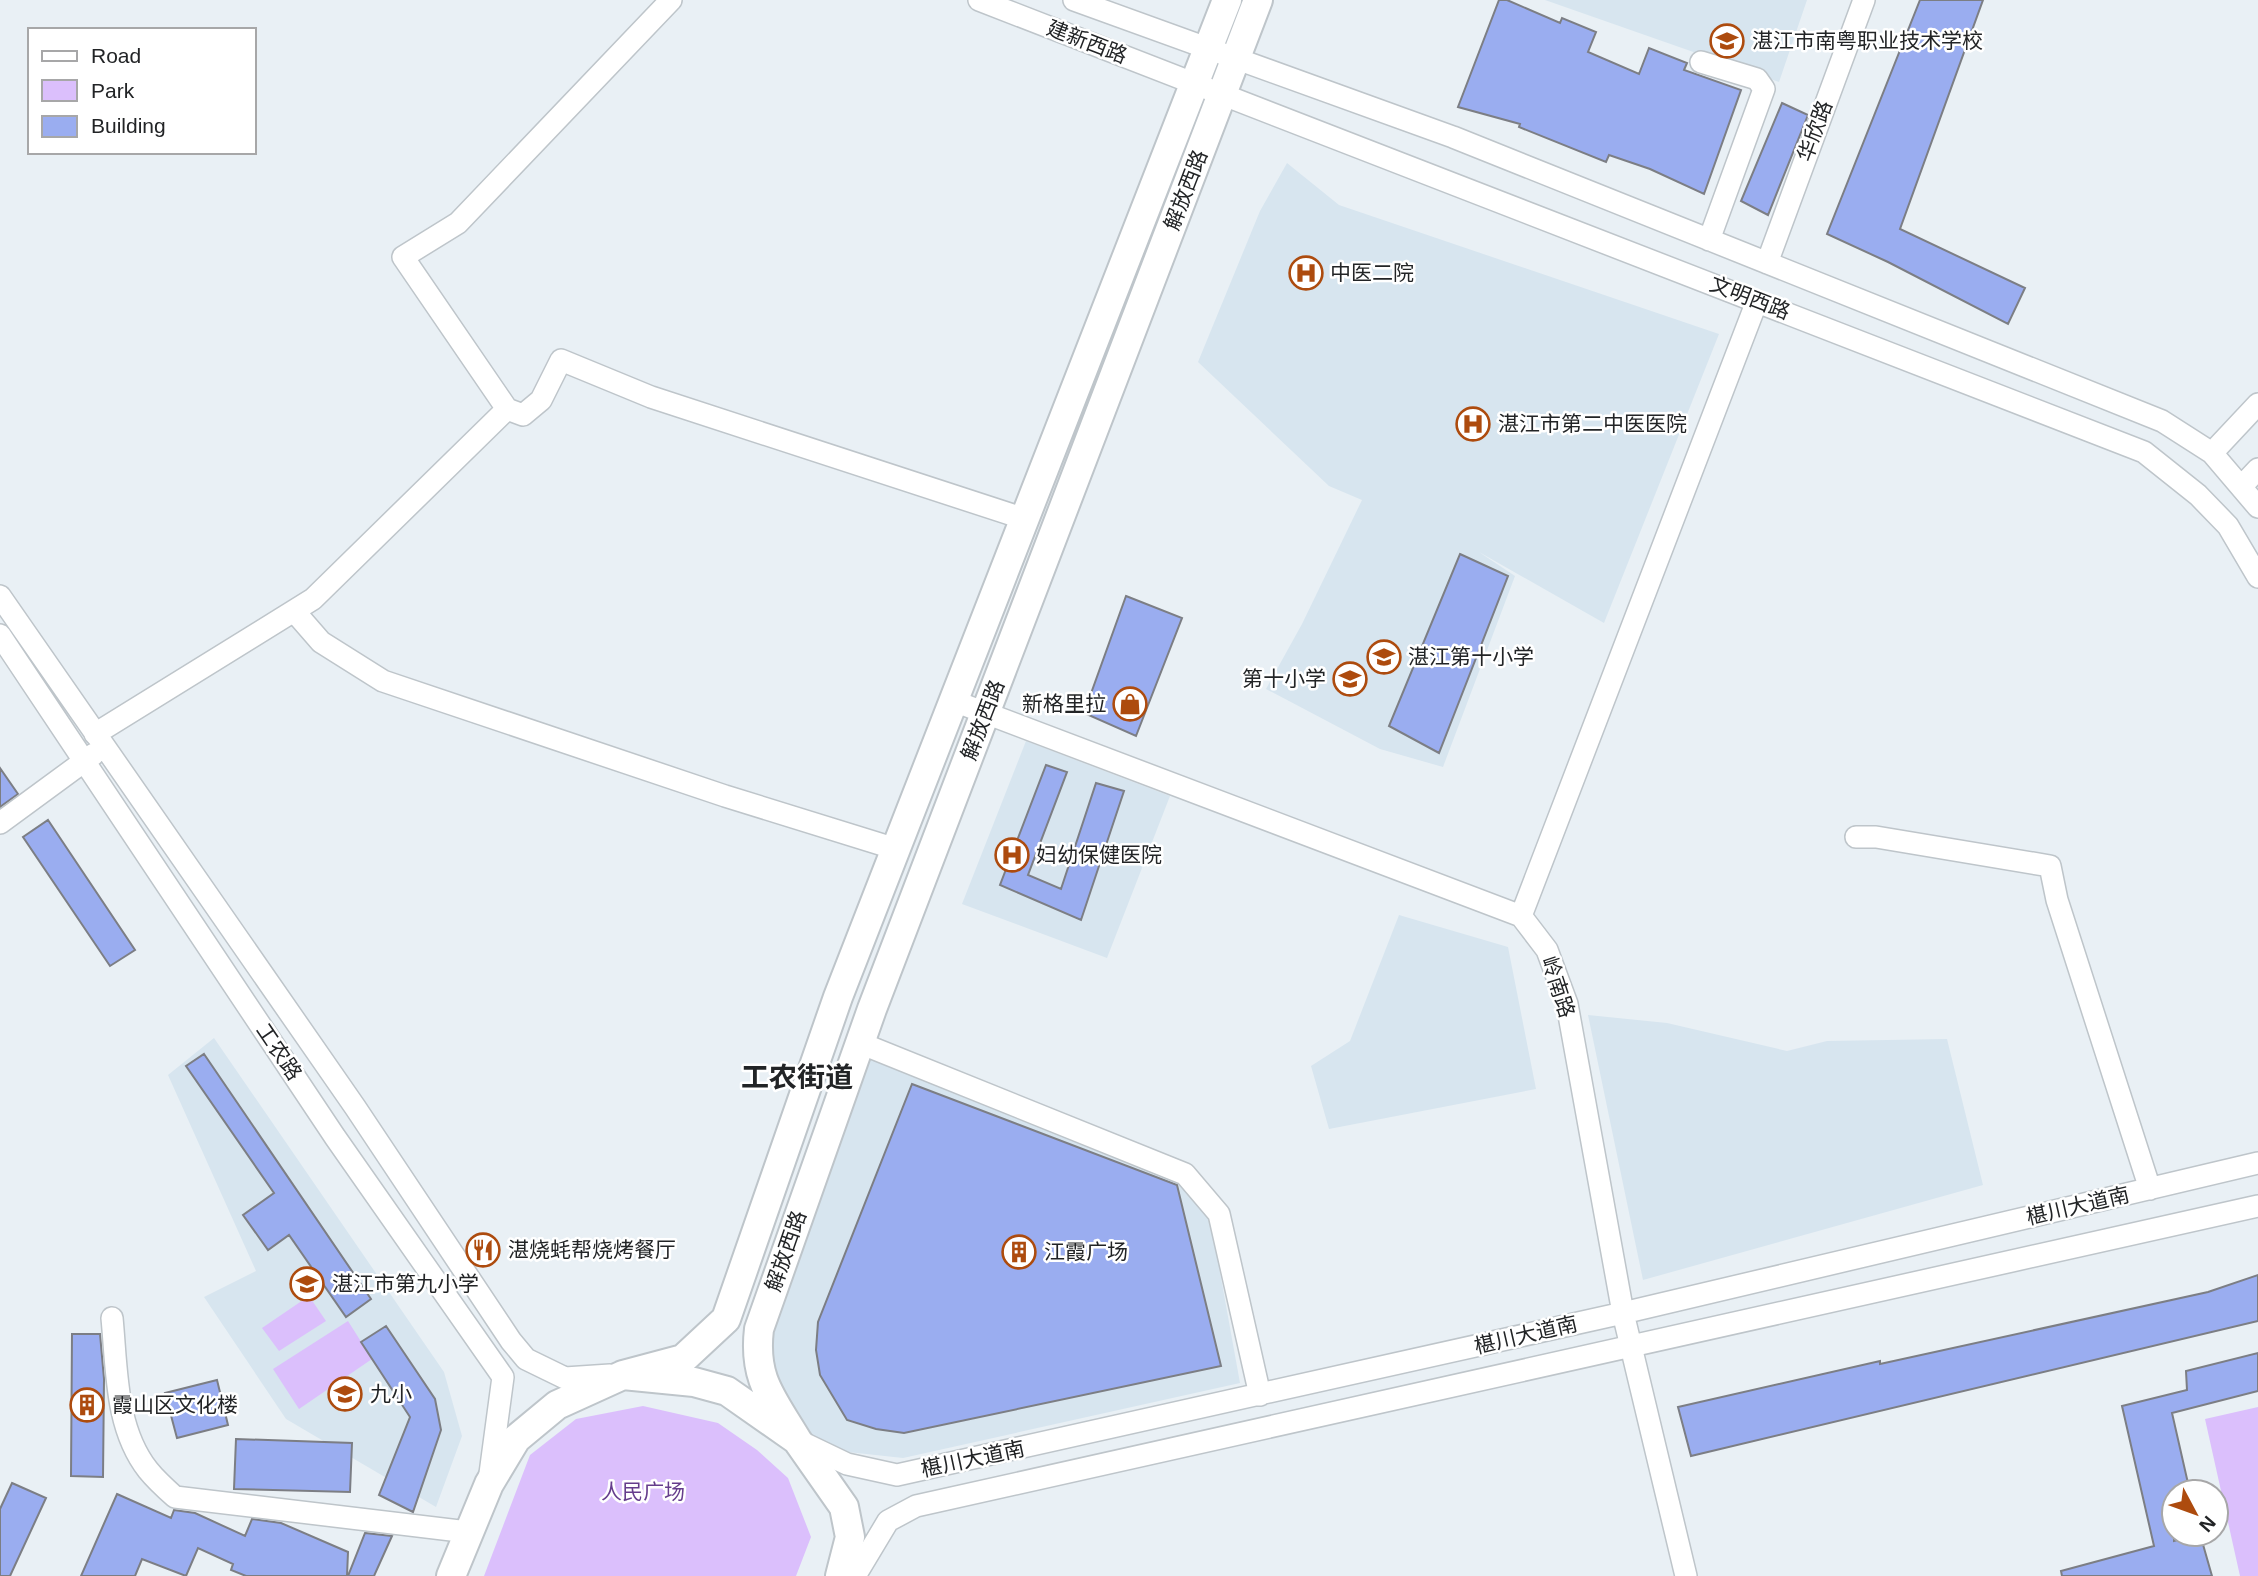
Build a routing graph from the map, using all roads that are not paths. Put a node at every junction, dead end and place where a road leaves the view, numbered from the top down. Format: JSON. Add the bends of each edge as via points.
{"nodes":[{"id":1,"x":671,"y":0,"type":"edge"},
{"id":2,"x":979,"y":0,"type":"edge"},
{"id":3,"x":1074,"y":0,"type":"edge"},
{"id":4,"x":1227,"y":0,"type":"edge"},
{"id":5,"x":1258,"y":0,"type":"edge"},
{"id":6,"x":1864,"y":0,"type":"edge"},
{"id":7,"x":1209,"y":48,"type":"junction"},
{"id":8,"x":1235,"y":59,"type":"junction"},
{"id":9,"x":1701,"y":61,"type":"dead end"},
{"id":10,"x":1195,"y":84,"type":"junction"},
{"id":11,"x":1223,"y":94,"type":"junction"},
{"id":12,"x":1709,"y":240,"type":"junction"},
{"id":13,"x":1767,"y":263,"type":"junction"},
{"id":14,"x":1757,"y":301,"type":"junction"},
{"id":15,"x":2258,"y":404,"type":"edge"},
{"id":16,"x":507,"y":408,"type":"junction"},
{"id":17,"x":2212,"y":453,"type":"junction"},
{"id":18,"x":2258,"y":468,"type":"edge"},
{"id":19,"x":2241,"y":487,"type":"junction"},
{"id":20,"x":2258,"y":507,"type":"edge"},
{"id":21,"x":1025,"y":519,"type":"junction"},
{"id":22,"x":2258,"y":577,"type":"edge"},
{"id":23,"x":0,"y":596,"type":"edge"},
{"id":24,"x":294,"y":611,"type":"junction"},
{"id":25,"x":0,"y":635,"type":"edge"},
{"id":26,"x":954,"y":701,"type":"junction"},
{"id":27,"x":985,"y":712,"type":"junction"},
{"id":28,"x":100,"y":741,"type":"junction"},
{"id":29,"x":84,"y":760,"type":"junction"},
{"id":30,"x":0,"y":823,"type":"edge"},
{"id":31,"x":1856,"y":836,"type":"dead end"},
{"id":32,"x":896,"y":849,"type":"junction"},
{"id":33,"x":1521,"y":916,"type":"junction"},
{"id":34,"x":860,"y":1043,"type":"junction"},
{"id":35,"x":2258,"y":1164,"type":"edge"},
{"id":36,"x":2150,"y":1189,"type":"junction"},
{"id":37,"x":2258,"y":1206,"type":"edge"},
{"id":38,"x":1623,"y":1312,"type":"junction"},
{"id":39,"x":112,"y":1318,"type":"dead end"},
{"id":40,"x":1630,"y":1345,"type":"junction"},
{"id":41,"x":623,"y":1375,"type":"junction"},
{"id":42,"x":1260,"y":1395,"type":"junction"},
{"id":43,"x":797,"y":1440,"type":"junction"},
{"id":44,"x":478,"y":1508,"type":"junction"},
{"id":45,"x":846,"y":1574,"type":"edge"},
{"id":46,"x":451,"y":1576,"type":"edge"},
{"id":47,"x":1686,"y":1576,"type":"edge"}],
"edges":[{"from":1,"to":16,"type":"street","via":[[458,223],[404,257]]},
{"from":2,"to":10,"type":"street","name":"建新西路"},
{"from":3,"to":7,"type":"street","name":"建新西路"},
{"from":4,"to":7,"type":"main road","name":"解放西路"},
{"from":5,"to":8,"type":"main road","name":"解放西路"},
{"from":6,"to":13,"type":"street","name":"华欣路"},
{"from":7,"to":8,"type":"street","name":"文明西路"},
{"from":7,"to":10,"type":"main road","name":"解放西路"},
{"from":8,"to":11,"type":"main road","name":"解放西路"},
{"from":8,"to":12,"type":"street","name":"文明西路","via":[[1453,137]]},
{"from":9,"to":12,"type":"street","via":[[1757,79],[1764,89]]},
{"from":10,"to":11,"type":"street","name":"文明西路"},
{"from":10,"to":21,"type":"main road","name":"解放西路"},
{"from":11,"to":14,"type":"street","name":"文明西路"},
{"from":11,"to":27,"type":"main road","name":"解放西路"},
{"from":12,"to":13,"type":"street","name":"文明西路"},
{"from":13,"to":17,"type":"street","name":"文明西路","via":[[2162,421]]},
{"from":14,"to":22,"type":"street","name":"文明西路","via":[[2144,452],[2228,526]]},
{"from":14,"to":33,"type":"street"},
{"from":15,"to":17,"type":"street"},
{"from":16,"to":21,"type":"street","via":[[523,415],[541,400],[561,360],[651,397]]},
{"from":16,"to":24,"type":"street","via":[[313,598]]},
{"from":17,"to":19,"type":"street","name":"文明西路"},
{"from":18,"to":19,"type":"street"},
{"from":19,"to":20,"type":"street","name":"文明西路"},
{"from":21,"to":26,"type":"main road","name":"解放西路"},
{"from":23,"to":28,"type":"street","name":"工农路"},
{"from":24,"to":28,"type":"street"},
{"from":24,"to":32,"type":"street","via":[[321,642],[383,681]]},
{"from":25,"to":29,"type":"street","name":"工农路"},
{"from":26,"to":27,"type":"street"},
{"from":26,"to":32,"type":"main road","name":"解放西路"},
{"from":27,"to":33,"type":"street"},
{"from":27,"to":34,"type":"main road","name":"解放西路"},
{"from":28,"to":29,"type":"street"},
{"from":28,"to":41,"type":"street","name":"工农路","via":[[526,1360],[565,1378]]},
{"from":29,"to":30,"type":"street"},
{"from":29,"to":44,"type":"street","name":"工农路","via":[[335,1137],[503,1377]]},
{"from":31,"to":36,"type":"street","via":[[2050,866]]},
{"from":32,"to":41,"type":"main road","name":"解放西路","via":[[838,997],[726,1320],[683,1359]]},
{"from":33,"to":38,"type":"street","name":"岭南路","via":[[1547,950],[1567,1004]]},
{"from":34,"to":42,"type":"street","via":[[1185,1174],[1220,1214]]},
{"from":34,"to":43,"type":"main road","name":"解放西路","via":[[759,1329],[760,1378]]},
{"from":35,"to":36,"type":"street","name":"椹川大道南"},
{"from":36,"to":38,"type":"street","name":"椹川大道南"},
{"from":37,"to":40,"type":"street","name":"椹川大道南"},
{"from":38,"to":40,"type":"street","name":"岭南路"},
{"from":38,"to":42,"type":"street","name":"椹川大道南"},
{"from":39,"to":44,"type":"street","via":[[122,1412],[131,1442],[148,1471],[175,1497]]},
{"from":40,"to":45,"type":"street","name":"椹川大道南","via":[[916,1506],[888,1521]]},
{"from":40,"to":47,"type":"street","name":"岭南路"},
{"from":41,"to":43,"type":"main road","via":[[694,1382],[726,1391]]},
{"from":41,"to":44,"type":"main road","name":"解放西路","via":[[558,1405],[516,1439]]},
{"from":42,"to":43,"type":"street","name":"椹川大道南","via":[[897,1475],[847,1464]]},
{"from":43,"to":45,"type":"main road","name":"解放西路","via":[[844,1507],[850,1537]]},
{"from":44,"to":46,"type":"main road","name":"解放西路"}]}
